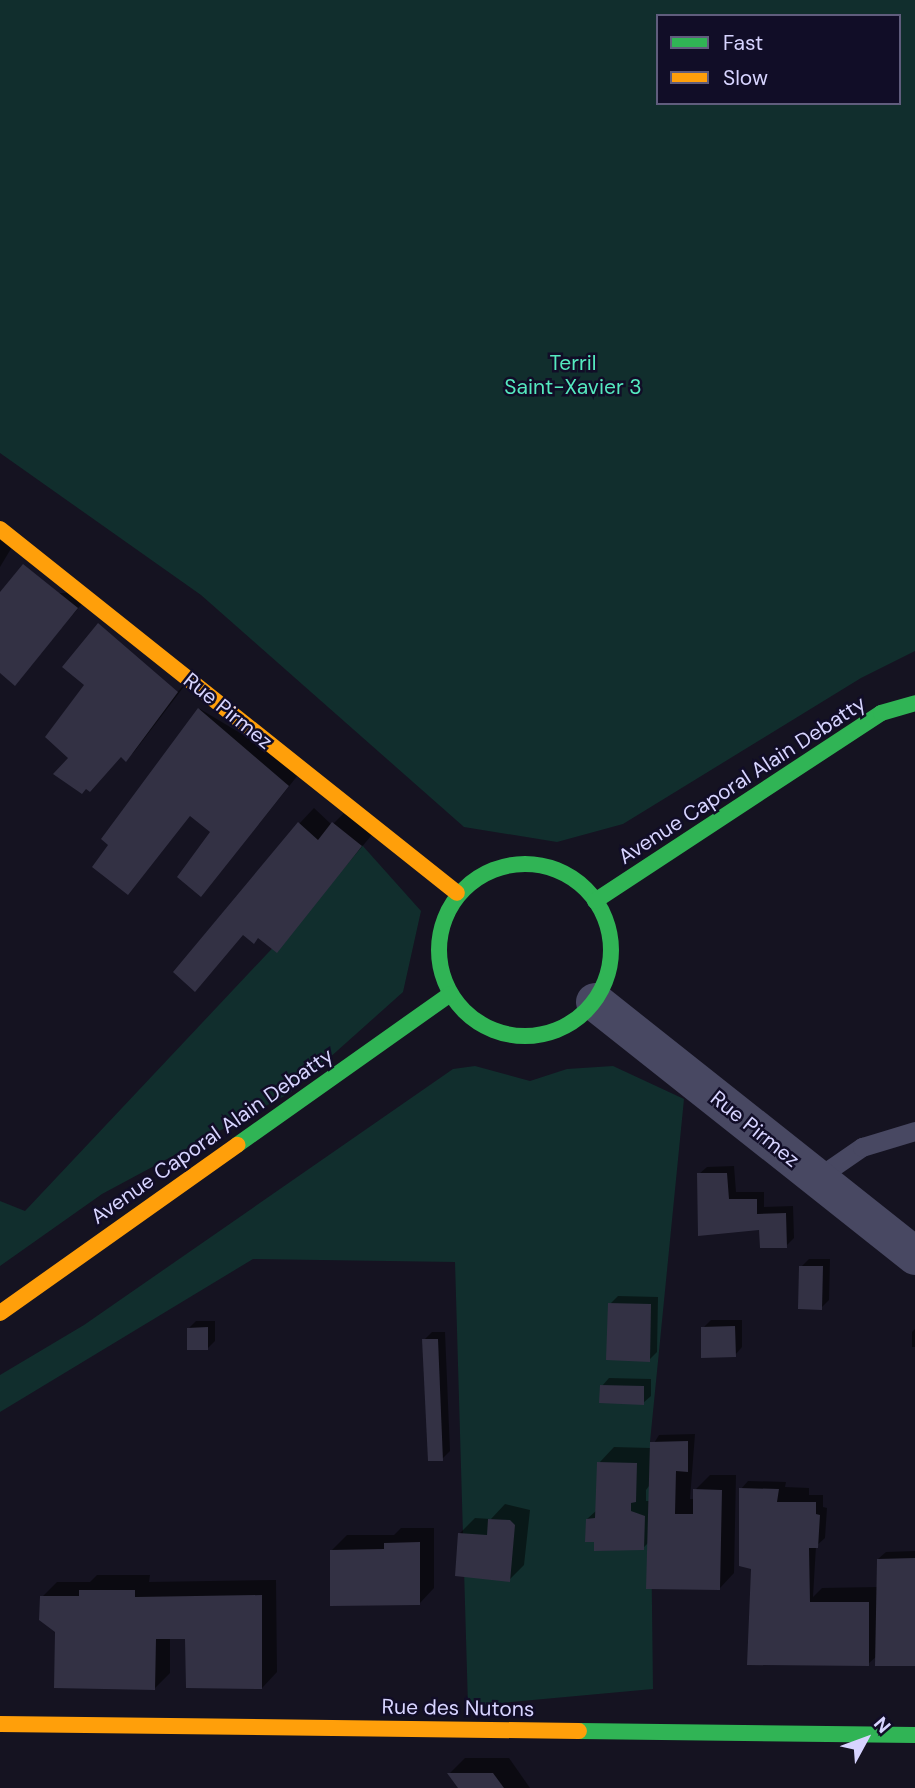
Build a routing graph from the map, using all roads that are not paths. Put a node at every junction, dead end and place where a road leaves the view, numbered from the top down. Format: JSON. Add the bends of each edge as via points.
{"nodes":[{"id":1,"x":0,"y":529,"type":"edge"},
{"id":2,"x":915,"y":703,"type":"edge"},
{"id":3,"x":457,"y":893,"type":"junction"},
{"id":4,"x":595,"y":901,"type":"junction"},
{"id":5,"x":450,"y":995,"type":"junction"},
{"id":6,"x":595,"y":1002,"type":"junction"},
{"id":7,"x":915,"y":1131,"type":"edge"},
{"id":8,"x":817,"y":1178,"type":"junction"},
{"id":9,"x":915,"y":1256,"type":"edge"},
{"id":10,"x":0,"y":1313,"type":"edge"},
{"id":11,"x":0,"y":1724,"type":"edge"},
{"id":12,"x":915,"y":1735,"type":"edge"}],
"edges":[{"from":1,"to":3,"type":"main road","name":"Rue Pirmez"},
{"from":2,"to":4,"type":"main road","name":"Avenue Caporal Alain Debatty","via":[[881,713]]},
{"from":3,"to":4,"type":"main road","via":[[491,870],[520,864],[545,866],[573,878]]},
{"from":3,"to":5,"type":"main road","via":[[439,936],[439,967]]},
{"from":4,"to":6,"type":"main road","via":[[605,918],[612,948],[608,975]]},
{"from":5,"to":6,"type":"main road","via":[[469,1018],[508,1036],[547,1035],[574,1023]]},
{"from":5,"to":10,"type":"main road","name":"Avenue Caporal Alain Debatty"},
{"from":6,"to":8,"type":"street","name":"Rue Pirmez"},
{"from":7,"to":8,"type":"lane","via":[[862,1147]]},
{"from":8,"to":9,"type":"street","name":"Rue Pirmez"},
{"from":11,"to":12,"type":"main road","name":"Rue des Nutons"}]}
